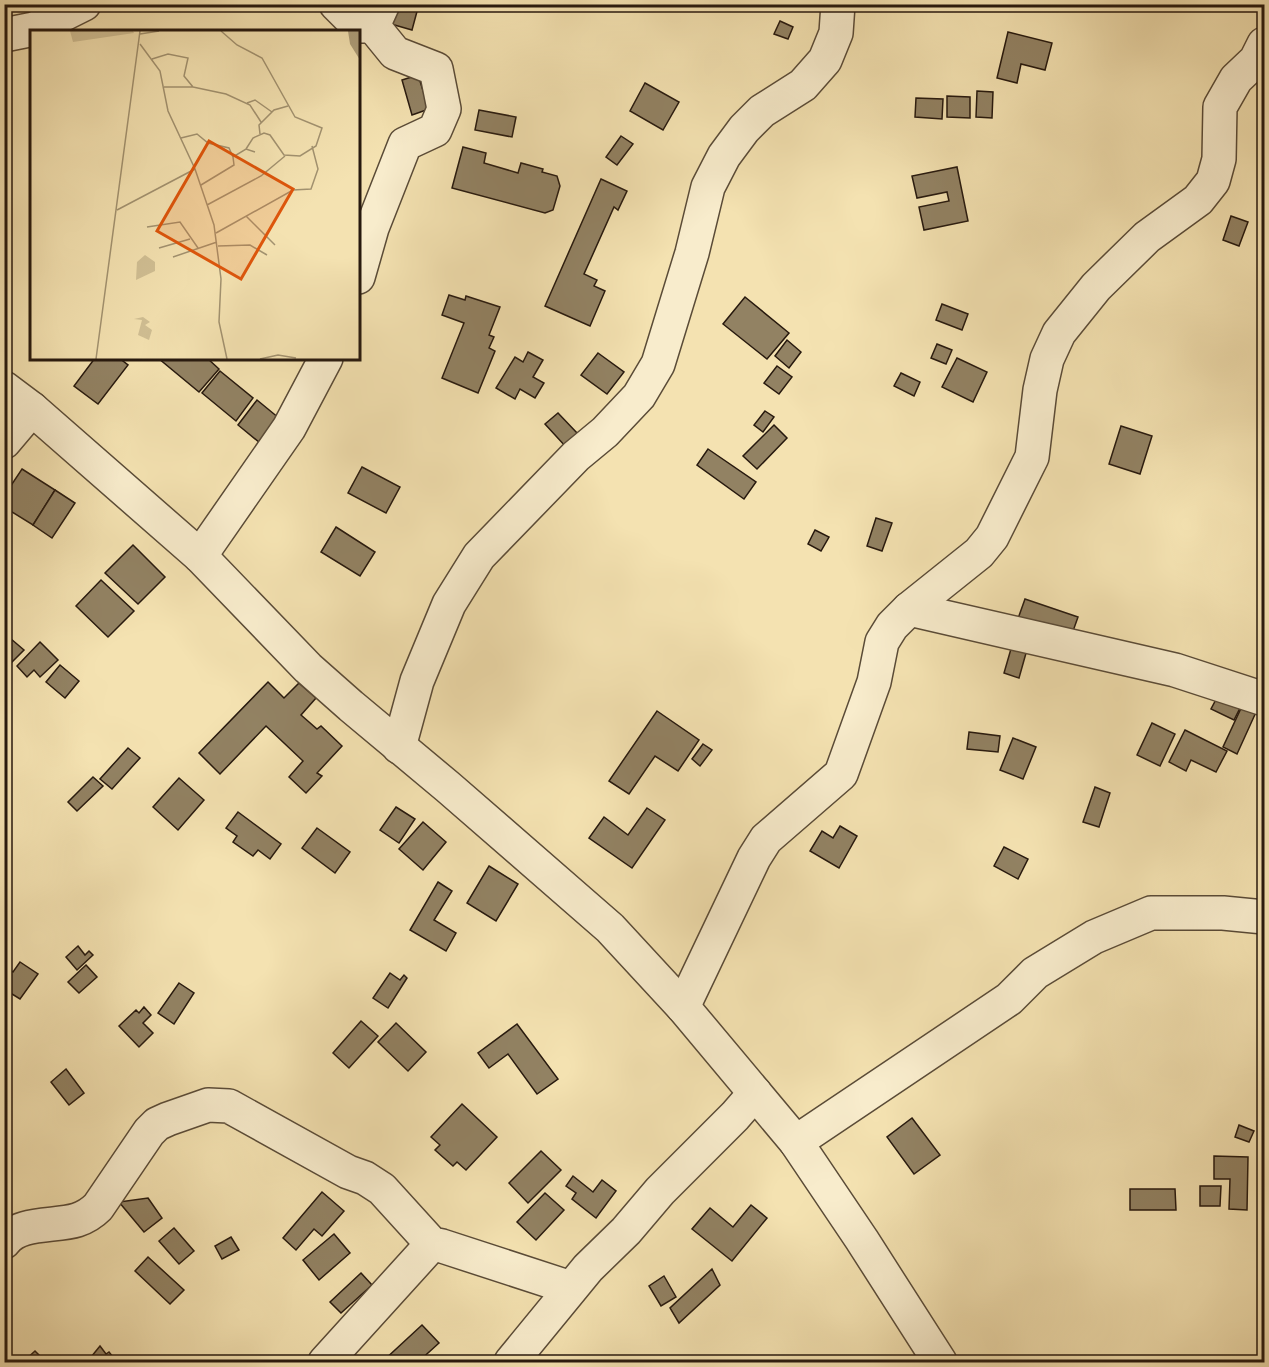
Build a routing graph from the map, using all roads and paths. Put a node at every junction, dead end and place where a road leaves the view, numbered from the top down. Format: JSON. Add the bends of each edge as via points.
{"nodes":[{"id":1,"x":84,"y":4,"type":"edge"},
{"id":2,"x":336,"y":4,"type":"edge"},
{"id":3,"x":838,"y":4,"type":"edge"},
{"id":4,"x":378,"y":15,"type":"edge"},
{"id":5,"x":4,"y":35,"type":"edge"},
{"id":6,"x":1264,"y":44,"type":"edge"},
{"id":7,"x":360,"y":269,"type":"edge"},
{"id":8,"x":325,"y":360,"type":"edge"},
{"id":9,"x":4,"y":388,"type":"edge"},
{"id":10,"x":32,"y":409,"type":"junction"},
{"id":11,"x":4,"y":442,"type":"edge"},
{"id":12,"x":200,"y":556,"type":"junction"},
{"id":13,"x":909,"y":609,"type":"junction"},
{"id":14,"x":1264,"y":699,"type":"edge"},
{"id":15,"x":399,"y":747,"type":"junction"},
{"id":16,"x":1264,"y":917,"type":"edge"},
{"id":17,"x":682,"y":1007,"type":"junction"},
{"id":18,"x":755,"y":1093,"type":"junction"},
{"id":19,"x":796,"y":1142,"type":"junction"},
{"id":20,"x":4,"y":1242,"type":"edge"},
{"id":21,"x":432,"y":1244,"type":"junction"},
{"id":22,"x":571,"y":1288,"type":"junction"},
{"id":23,"x":325,"y":1362,"type":"edge"},
{"id":24,"x":511,"y":1362,"type":"edge"},
{"id":25,"x":940,"y":1362,"type":"edge"}],
"edges":[{"from":1,"to":5,"type":"street","via":[[34,29]]},
{"from":2,"to":4,"type":"street","via":[[358,26]]},
{"from":3,"to":15,"type":"street","via":[[836,33],[825,60],[803,85],[762,111],[723,156],[708,187],[658,364],[639,396],[478,556],[449,604],[417,681]]},
{"from":4,"to":7,"type":"street","via":[[395,53],[436,69],[444,109],[435,130],[405,144]]},
{"from":6,"to":13,"type":"street","via":[[1220,107],[1219,159],[1213,181],[1198,200],[1147,237],[1096,287],[1059,333],[1047,359],[1040,390],[1032,457],[992,537],[979,553]]},
{"from":8,"to":12,"type":"street","via":[[289,428]]},
{"from":9,"to":10,"type":"street"},
{"from":10,"to":11,"type":"street"},
{"from":10,"to":12,"type":"street"},
{"from":12,"to":15,"type":"street","via":[[308,668]]},
{"from":13,"to":14,"type":"street","via":[[1175,670]]},
{"from":13,"to":17,"type":"street","via":[[882,642],[874,682],[841,774],[766,839]]},
{"from":15,"to":17,"type":"street","via":[[610,928]]},
{"from":16,"to":19,"type":"street","via":[[1151,913],[1094,937],[1035,973],[1009,999]]},
{"from":17,"to":18,"type":"street"},
{"from":18,"to":19,"type":"street"},
{"from":18,"to":22,"type":"street"},
{"from":19,"to":25,"type":"street"},
{"from":20,"to":21,"type":"street","via":[[16,1231],[88,1216],[98,1208],[157,1124],[208,1105],[229,1106],[365,1178],[382,1189]]},
{"from":21,"to":22,"type":"street"},
{"from":21,"to":23,"type":"street"},
{"from":22,"to":24,"type":"street"}]}
